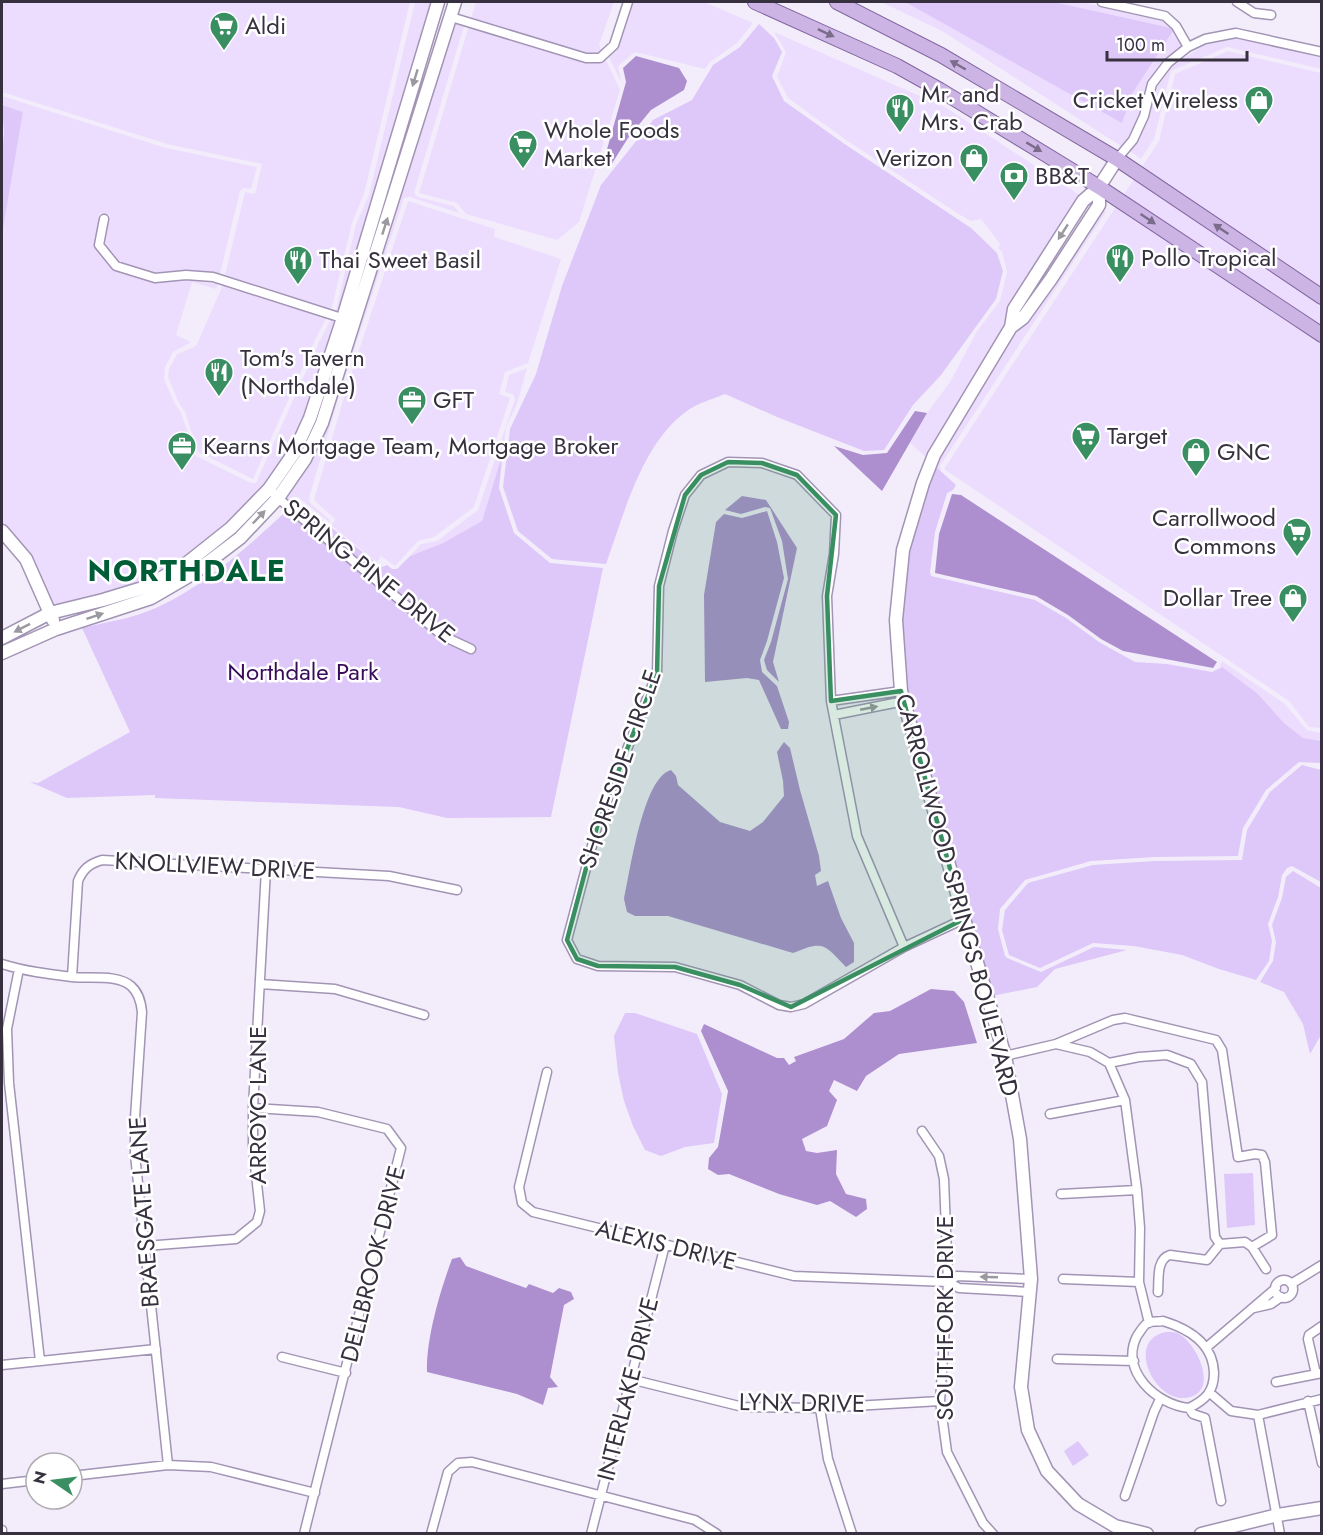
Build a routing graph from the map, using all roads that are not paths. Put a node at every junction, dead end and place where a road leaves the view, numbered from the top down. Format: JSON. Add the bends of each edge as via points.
{"nodes":[{"id":1,"x":449,"y":2,"type":"edge"},
{"id":2,"x":455,"y":2,"type":"edge"},
{"id":3,"x":628,"y":2,"type":"edge"},
{"id":4,"x":755,"y":2,"type":"edge"},
{"id":5,"x":837,"y":2,"type":"edge"},
{"id":6,"x":1102,"y":2,"type":"edge"},
{"id":7,"x":1237,"y":2,"type":"edge"},
{"id":8,"x":437,"y":7,"type":"edge"},
{"id":9,"x":1271,"y":15,"type":"dead end"},
{"id":10,"x":451,"y":17,"type":"junction"},
{"id":11,"x":1188,"y":47,"type":"junction"},
{"id":12,"x":1322,"y":52,"type":"edge"},
{"id":13,"x":428,"y":90,"type":"junction"},
{"id":14,"x":1117,"y":159,"type":"junction"},
{"id":15,"x":387,"y":170,"type":"junction"},
{"id":16,"x":401,"y":175,"type":"junction"},
{"id":17,"x":1099,"y":187,"type":"junction"},
{"id":18,"x":104,"y":219,"type":"dead end"},
{"id":19,"x":1322,"y":297,"type":"edge"},
{"id":20,"x":349,"y":320,"type":"junction"},
{"id":21,"x":1306,"y":324,"type":"junction"},
{"id":22,"x":1322,"y":329,"type":"edge"},
{"id":23,"x":1322,"y":335,"type":"edge"},
{"id":24,"x":273,"y":494,"type":"junction"},
{"id":25,"x":2,"y":531,"type":"edge"},
{"id":26,"x":50,"y":613,"type":"junction"},
{"id":27,"x":56,"y":629,"type":"junction"},
{"id":28,"x":2,"y":638,"type":"edge"},
{"id":29,"x":471,"y":649,"type":"dead end"},
{"id":30,"x":2,"y":653,"type":"edge"},
{"id":31,"x":902,"y":696,"type":"junction"},
{"id":32,"x":831,"y":701,"type":"junction"},
{"id":33,"x":834,"y":715,"type":"junction"},
{"id":34,"x":266,"y":869,"type":"junction"},
{"id":35,"x":457,"y":890,"type":"dead end"},
{"id":36,"x":964,"y":919,"type":"junction"},
{"id":37,"x":904,"y":947,"type":"junction"},
{"id":38,"x":2,"y":964,"type":"edge"},
{"id":39,"x":19,"y":969,"type":"junction"},
{"id":40,"x":72,"y":977,"type":"junction"},
{"id":41,"x":260,"y":984,"type":"junction"},
{"id":42,"x":424,"y":1015,"type":"dead end"},
{"id":43,"x":1054,"y":1044,"type":"junction"},
{"id":44,"x":1005,"y":1056,"type":"junction"},
{"id":45,"x":1109,"y":1063,"type":"junction"},
{"id":46,"x":547,"y":1072,"type":"dead end"},
{"id":47,"x":5,"y":1084,"type":"edge"},
{"id":48,"x":1125,"y":1100,"type":"junction"},
{"id":49,"x":253,"y":1108,"type":"junction"},
{"id":50,"x":1050,"y":1114,"type":"dead end"},
{"id":51,"x":922,"y":1131,"type":"dead end"},
{"id":52,"x":1137,"y":1190,"type":"junction"},
{"id":53,"x":1061,"y":1194,"type":"dead end"},
{"id":54,"x":1217,"y":1240,"type":"junction"},
{"id":55,"x":665,"y":1245,"type":"junction"},
{"id":56,"x":145,"y":1246,"type":"junction"},
{"id":57,"x":1252,"y":1247,"type":"junction"},
{"id":58,"x":1322,"y":1265,"type":"edge"},
{"id":59,"x":1266,"y":1269,"type":"dead end"},
{"id":60,"x":1031,"y":1279,"type":"junction"},
{"id":61,"x":1063,"y":1279,"type":"dead end"},
{"id":62,"x":948,"y":1282,"type":"junction"},
{"id":63,"x":1139,"y":1282,"type":"junction"},
{"id":64,"x":1291,"y":1284,"type":"junction"},
{"id":65,"x":1276,"y":1288,"type":"junction"},
{"id":66,"x":1030,"y":1292,"type":"junction"},
{"id":67,"x":1158,"y":1292,"type":"dead end"},
{"id":68,"x":1281,"y":1298,"type":"junction"},
{"id":69,"x":1251,"y":1309,"type":"junction"},
{"id":70,"x":1149,"y":1323,"type":"junction"},
{"id":71,"x":1322,"y":1326,"type":"edge"},
{"id":72,"x":1207,"y":1347,"type":"junction"},
{"id":73,"x":156,"y":1349,"type":"junction"},
{"id":74,"x":282,"y":1357,"type":"dead end"},
{"id":75,"x":1057,"y":1359,"type":"dead end"},
{"id":76,"x":40,"y":1361,"type":"junction"},
{"id":77,"x":1134,"y":1361,"type":"junction"},
{"id":78,"x":2,"y":1365,"type":"edge"},
{"id":79,"x":346,"y":1373,"type":"junction"},
{"id":80,"x":1319,"y":1374,"type":"edge"},
{"id":81,"x":630,"y":1379,"type":"junction"},
{"id":82,"x":1276,"y":1382,"type":"dead end"},
{"id":83,"x":1210,"y":1393,"type":"junction"},
{"id":84,"x":1160,"y":1399,"type":"junction"},
{"id":85,"x":1322,"y":1399,"type":"edge"},
{"id":86,"x":940,"y":1401,"type":"junction"},
{"id":87,"x":1308,"y":1401,"type":"junction"},
{"id":88,"x":820,"y":1408,"type":"junction"},
{"id":89,"x":1189,"y":1408,"type":"junction"},
{"id":90,"x":1258,"y":1415,"type":"junction"},
{"id":91,"x":1322,"y":1463,"type":"edge"},
{"id":92,"x":168,"y":1465,"type":"junction"},
{"id":93,"x":84,"y":1475,"type":"edge"},
{"id":94,"x":24,"y":1481,"type":"edge"},
{"id":95,"x":2,"y":1484,"type":"edge"},
{"id":96,"x":315,"y":1493,"type":"junction"},
{"id":97,"x":600,"y":1496,"type":"junction"},
{"id":98,"x":1125,"y":1496,"type":"dead end"},
{"id":99,"x":1221,"y":1501,"type":"dead end"},
{"id":100,"x":1322,"y":1508,"type":"edge"},
{"id":101,"x":1278,"y":1515,"type":"junction"},
{"id":102,"x":304,"y":1533,"type":"edge"},
{"id":103,"x":431,"y":1533,"type":"edge"},
{"id":104,"x":591,"y":1533,"type":"edge"},
{"id":105,"x":717,"y":1533,"type":"edge"},
{"id":106,"x":852,"y":1533,"type":"edge"},
{"id":107,"x":993,"y":1533,"type":"edge"},
{"id":108,"x":1147,"y":1533,"type":"edge"},
{"id":109,"x":1201,"y":1533,"type":"edge"},
{"id":110,"x":1280,"y":1533,"type":"edge"}],
"edges":[{"from":1,"to":10,"type":"street"},
{"from":2,"to":10,"type":"street"},
{"from":3,"to":10,"type":"street","via":[[614,45],[600,58],[586,58]]},
{"from":4,"to":17,"type":"main road","one_way":true,"via":[[897,66]]},
{"from":14,"to":5,"type":"main road","one_way":true,"via":[[941,55]]},
{"from":6,"to":11,"type":"street","via":[[1165,16]]},
{"from":7,"to":9,"type":"street","via":[[1254,13]]},
{"from":8,"to":13,"type":"street"},
{"from":8,"to":15,"type":"street","one_way":true},
{"from":10,"to":13,"type":"street"},
{"from":11,"to":12,"type":"street","via":[[1204,39],[1236,33]]},
{"from":11,"to":14,"type":"street","via":[[1168,63],[1152,84],[1133,140]]},
{"from":13,"to":16,"type":"street"},
{"from":14,"to":17,"type":"street","name":"CARROLLWOOD SPRINGS BOULEVARD"},
{"from":19,"to":14,"type":"main road","one_way":true},
{"from":15,"to":16,"type":"street"},
{"from":15,"to":20,"type":"street"},
{"from":20,"to":16,"type":"street","one_way":true},
{"from":17,"to":21,"type":"main road","one_way":true},
{"from":17,"to":31,"type":"street","name":"CARROLLWOOD SPRINGS BOULEVARD","via":[[1099,205],[1035,303],[1011,327],[934,455],[923,483],[903,550],[899,585],[896,620]]},
{"from":18,"to":20,"type":"street","via":[[99,245],[116,266],[155,278],[213,277]]},
{"from":20,"to":24,"type":"street","via":[[310,418]]},
{"from":21,"to":22,"type":"main road"},
{"from":21,"to":23,"type":"main road"},
{"from":24,"to":26,"type":"street","via":[[187,563],[146,586]]},
{"from":27,"to":24,"type":"street","one_way":true,"via":[[151,598],[194,573],[240,537]]},
{"from":24,"to":29,"type":"street","name":"SPRING PINE DRIVE","via":[[443,636]]},
{"from":25,"to":26,"type":"street","via":[[26,559]]},
{"from":26,"to":27,"type":"street"},
{"from":26,"to":28,"type":"street","one_way":true},
{"from":27,"to":30,"type":"street"},
{"from":31,"to":32,"type":"street"},
{"from":33,"to":31,"type":"street","one_way":true},
{"from":31,"to":36,"type":"street","name":"CARROLLWOOD SPRINGS BOULEVARD"},
{"from":32,"to":33,"type":"street","name":"SHORESIDE CIRCLE"},
{"from":32,"to":37,"type":"street","name":"SHORESIDE CIRCLE","via":[[827,596],[836,515],[797,474],[762,463],[728,462],[701,475],[685,495],[659,586],[657,673],[598,822],[567,940],[577,959],[598,966],[675,967],[740,985],[791,1007],[804,1004]]},
{"from":33,"to":37,"type":"street","name":"SHORESIDE CIRCLE","via":[[857,836]]},
{"from":34,"to":35,"type":"street","name":"KNOLLVIEW DRIVE","via":[[388,876]]},
{"from":34,"to":40,"type":"street","name":"KNOLLVIEW DRIVE","via":[[102,860],[91,863],[78,881]]},
{"from":34,"to":41,"type":"street","name":"ARROYO LANE"},
{"from":36,"to":37,"type":"street","name":"SHORESIDE CIRCLE"},
{"from":36,"to":44,"type":"street","name":"CARROLLWOOD SPRINGS BOULEVARD"},
{"from":38,"to":39,"type":"street","name":"BRAESGATE LANE"},
{"from":39,"to":40,"type":"street","name":"BRAESGATE LANE"},
{"from":39,"to":47,"type":"street","via":[[7,1029]]},
{"from":40,"to":56,"type":"street","name":"BRAESGATE LANE","via":[[120,980],[132,986],[140,997],[135,1155]]},
{"from":41,"to":42,"type":"street","via":[[335,989]]},
{"from":41,"to":49,"type":"street","name":"ARROYO LANE"},
{"from":43,"to":44,"type":"street"},
{"from":43,"to":45,"type":"street","via":[[1090,1052]]},
{"from":43,"to":57,"type":"street","via":[[1125,1018],[1216,1040],[1222,1050],[1238,1157],[1262,1155],[1265,1162],[1272,1235]]},
{"from":44,"to":60,"type":"street","name":"CARROLLWOOD SPRINGS BOULEVARD","via":[[1020,1139]]},
{"from":45,"to":48,"type":"street"},
{"from":45,"to":54,"type":"street","via":[[1167,1055],[1191,1064],[1202,1082]]},
{"from":46,"to":55,"type":"street","name":"ALEXIS DRIVE","via":[[519,1187],[522,1203],[533,1212]]},
{"from":47,"to":76,"type":"street"},
{"from":48,"to":50,"type":"street"},
{"from":48,"to":52,"type":"street"},
{"from":49,"to":56,"type":"street","name":"ARROYO LANE","via":[[260,1211],[257,1222],[236,1239]]},
{"from":49,"to":79,"type":"street","name":"DELLBROOK DRIVE","via":[[318,1112],[387,1130],[401,1149]]},
{"from":51,"to":62,"type":"street","name":"SOUTHFORK DRIVE","via":[[939,1156],[944,1179]]},
{"from":52,"to":53,"type":"street"},
{"from":52,"to":63,"type":"street"},
{"from":54,"to":57,"type":"street","via":[[1245,1242]]},
{"from":54,"to":67,"type":"street","via":[[1207,1260],[1164,1257]]},
{"from":55,"to":62,"type":"street","name":"ALEXIS DRIVE","via":[[794,1276]]},
{"from":55,"to":81,"type":"street","name":"INTERLAKE DRIVE"},
{"from":56,"to":73,"type":"street","name":"BRAESGATE LANE"},
{"from":57,"to":59,"type":"street"},
{"from":58,"to":64,"type":"street"},
{"from":60,"to":62,"type":"street","name":"ALEXIS DRIVE","one_way":true,"via":[[957,1276]]},
{"from":60,"to":66,"type":"street","name":"CARROLLWOOD SPRINGS BOULEVARD"},
{"from":61,"to":63,"type":"street"},
{"from":62,"to":66,"type":"street","name":"ALEXIS DRIVE","via":[[959,1288]]},
{"from":62,"to":86,"type":"street","name":"SOUTHFORK DRIVE"},
{"from":63,"to":70,"type":"street"},
{"from":64,"to":65,"type":"street","via":[[1284,1281]]},
{"from":64,"to":68,"type":"street","via":[[1291,1295]]},
{"from":65,"to":68,"type":"street"},
{"from":65,"to":69,"type":"street"},
{"from":66,"to":108,"type":"street","name":"CARROLLWOOD SPRINGS BOULEVARD","via":[[1021,1388],[1028,1430],[1047,1471],[1078,1504],[1115,1526]]},
{"from":68,"to":69,"type":"street"},
{"from":69,"to":72,"type":"street"},
{"from":70,"to":72,"type":"street","via":[[1163,1321],[1182,1327]]},
{"from":70,"to":77,"type":"street","via":[[1134,1342]]},
{"from":71,"to":80,"type":"street","via":[[1308,1339]]},
{"from":72,"to":83,"type":"street","via":[[1214,1365]]},
{"from":73,"to":76,"type":"street"},
{"from":73,"to":92,"type":"street","name":"BRAESGATE LANE"},
{"from":74,"to":79,"type":"street"},
{"from":75,"to":77,"type":"street"},
{"from":76,"to":78,"type":"street"},
{"from":77,"to":84,"type":"street","via":[[1138,1375]]},
{"from":79,"to":96,"type":"street","name":"DELLBROOK DRIVE"},
{"from":80,"to":82,"type":"street"},
{"from":81,"to":88,"type":"street","name":"LYNX DRIVE","via":[[744,1407]]},
{"from":81,"to":97,"type":"street","name":"INTERLAKE DRIVE"},
{"from":83,"to":89,"type":"street"},
{"from":83,"to":90,"type":"street","via":[[1231,1411]]},
{"from":84,"to":89,"type":"street"},
{"from":84,"to":98,"type":"street"},
{"from":85,"to":87,"type":"street"},
{"from":86,"to":88,"type":"street","name":"LYNX DRIVE"},
{"from":86,"to":107,"type":"street","name":"SOUTHFORK DRIVE","via":[[947,1452],[982,1523]]},
{"from":87,"to":90,"type":"street"},
{"from":87,"to":91,"type":"street"},
{"from":88,"to":106,"type":"street","via":[[828,1459]]},
{"from":89,"to":99,"type":"street","via":[[1204,1418]]},
{"from":90,"to":101,"type":"street"},
{"from":92,"to":93,"type":"street"},
{"from":92,"to":96,"type":"street","via":[[212,1467]]},
{"from":94,"to":95,"type":"street"},
{"from":96,"to":102,"type":"street","name":"DELLBROOK DRIVE"},
{"from":97,"to":103,"type":"street","via":[[472,1462],[458,1463],[448,1472]]},
{"from":97,"to":104,"type":"street","name":"INTERLAKE DRIVE"},
{"from":97,"to":105,"type":"street","via":[[695,1520]]},
{"from":100,"to":101,"type":"street"},
{"from":101,"to":109,"type":"street"},
{"from":101,"to":110,"type":"street"}]}
